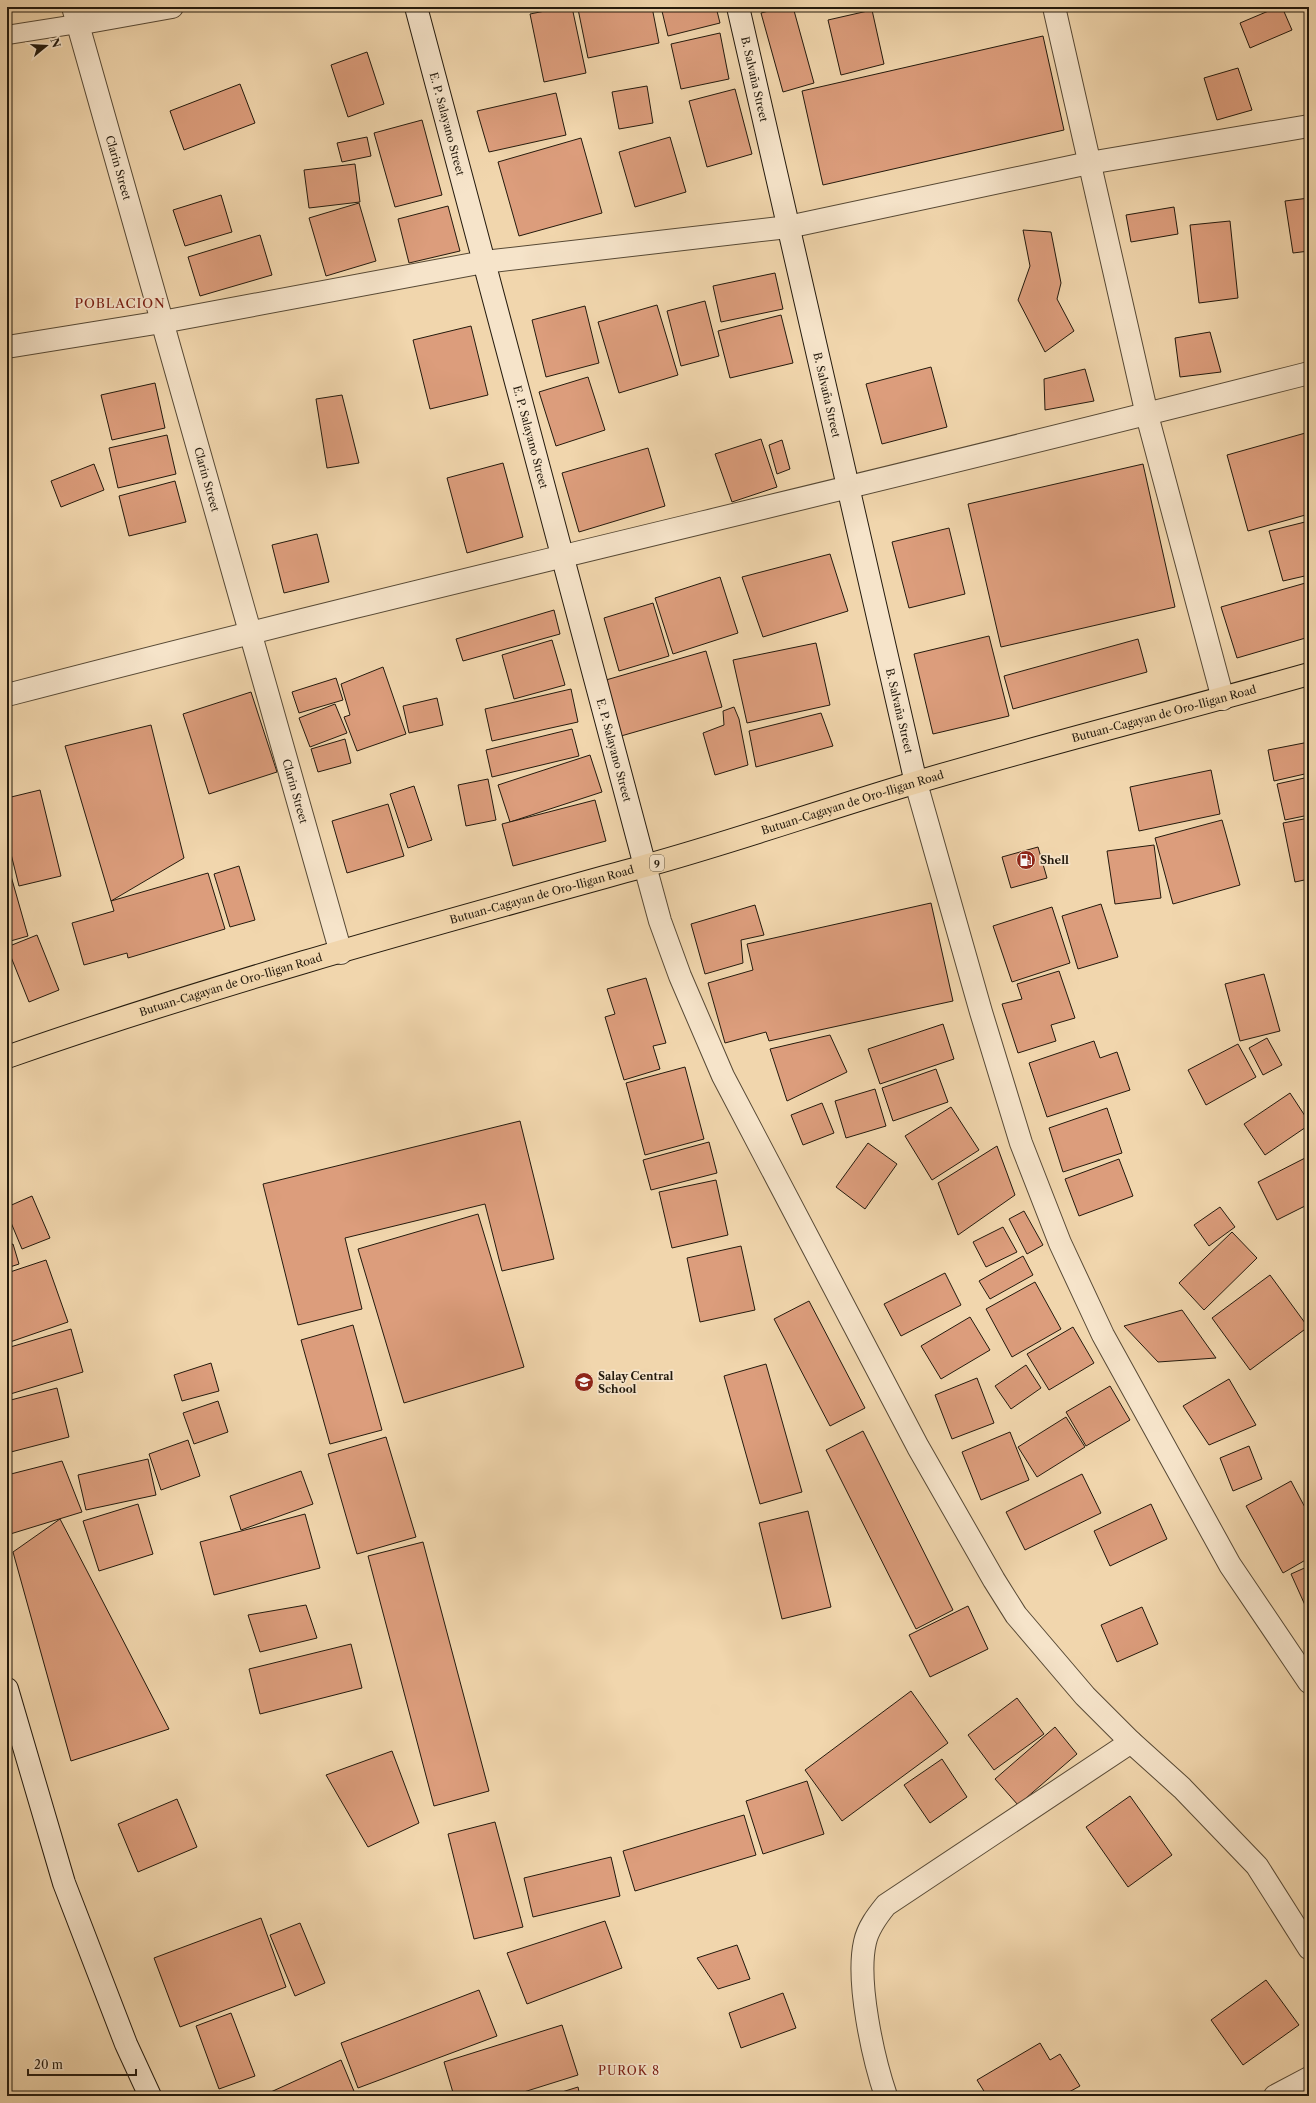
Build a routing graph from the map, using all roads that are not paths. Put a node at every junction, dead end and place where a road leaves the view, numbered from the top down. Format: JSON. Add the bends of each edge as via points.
{"nodes":[{"id":1,"x":172,"y":7,"type":"edge"},
{"id":2,"x":416,"y":7,"type":"edge"},
{"id":3,"x":738,"y":7,"type":"edge"},
{"id":4,"x":1054,"y":7,"type":"edge"},
{"id":5,"x":75,"y":16,"type":"edge"},
{"id":6,"x":7,"y":36,"type":"edge"},
{"id":7,"x":1309,"y":126,"type":"edge"},
{"id":8,"x":1090,"y":163,"type":"junction"},
{"id":9,"x":788,"y":227,"type":"junction"},
{"id":10,"x":484,"y":262,"type":"junction"},
{"id":11,"x":162,"y":322,"type":"junction"},
{"id":12,"x":7,"y":347,"type":"edge"},
{"id":13,"x":1309,"y":373,"type":"edge"},
{"id":14,"x":1147,"y":415,"type":"junction"},
{"id":15,"x":848,"y":486,"type":"junction"},
{"id":16,"x":563,"y":558,"type":"junction"},
{"id":17,"x":250,"y":632,"type":"junction"},
{"id":18,"x":1309,"y":674,"type":"edge"},
{"id":19,"x":7,"y":695,"type":"edge"},
{"id":20,"x":1223,"y":699,"type":"junction"},
{"id":21,"x":916,"y":783,"type":"junction"},
{"id":22,"x":645,"y":866,"type":"junction"},
{"id":23,"x":341,"y":952,"type":"junction"},
{"id":24,"x":7,"y":1057,"type":"edge"},
{"id":25,"x":1309,"y":1682,"type":"edge"},
{"id":26,"x":7,"y":1689,"type":"edge"},
{"id":27,"x":1130,"y":1742,"type":"junction"},
{"id":28,"x":1309,"y":1948,"type":"edge"},
{"id":29,"x":1309,"y":2078,"type":"edge"},
{"id":30,"x":150,"y":2096,"type":"edge"},
{"id":31,"x":886,"y":2096,"type":"edge"},
{"id":32,"x":1275,"y":2096,"type":"edge"}],
"edges":[{"from":1,"to":5,"type":"street"},
{"from":2,"to":10,"type":"street","name":"E. P. Salayano Street"},
{"from":3,"to":9,"type":"street","name":"B. Salvaña Street"},
{"from":4,"to":8,"type":"street"},
{"from":5,"to":6,"type":"lane"},
{"from":5,"to":11,"type":"street","name":"Clarin Street"},
{"from":7,"to":8,"type":"street"},
{"from":8,"to":9,"type":"street"},
{"from":8,"to":14,"type":"street"},
{"from":9,"to":10,"type":"street"},
{"from":9,"to":15,"type":"street","name":"B. Salvaña Street"},
{"from":10,"to":11,"type":"street"},
{"from":10,"to":16,"type":"street","name":"E. P. Salayano Street"},
{"from":11,"to":12,"type":"street"},
{"from":11,"to":17,"type":"street","name":"Clarin Street"},
{"from":13,"to":14,"type":"street"},
{"from":14,"to":15,"type":"street"},
{"from":14,"to":20,"type":"street"},
{"from":15,"to":16,"type":"street"},
{"from":15,"to":21,"type":"street","name":"B. Salvaña Street"},
{"from":16,"to":17,"type":"street"},
{"from":16,"to":22,"type":"street","name":"E. P. Salayano Street"},
{"from":17,"to":19,"type":"street"},
{"from":17,"to":23,"type":"street","name":"Clarin Street"},
{"from":18,"to":20,"type":"highway","name":"Butuan-Cagayan de Oro-Iligan Road","number":"9"},
{"from":20,"to":21,"type":"highway","name":"Butuan-Cagayan de Oro-Iligan Road","number":"9"},
{"from":21,"to":22,"type":"highway","name":"Butuan-Cagayan de Oro-Iligan Road","number":"9"},
{"from":21,"to":25,"type":"street","name":"B. Salvaña Street","via":[[1021,1143],[1060,1243],[1103,1335],[1230,1565]]},
{"from":22,"to":23,"type":"highway","name":"Butuan-Cagayan de Oro-Iligan Road","number":"9"},
{"from":22,"to":27,"type":"street","name":"E. P. Salayano Street","via":[[680,976],[723,1076],[918,1447],[1016,1615],[1085,1696]]},
{"from":23,"to":24,"type":"highway","name":"Butuan-Cagayan de Oro-Iligan Road","number":"9","via":[[230,984]]},
{"from":26,"to":30,"type":"street","via":[[64,1883],[126,2044]]},
{"from":27,"to":28,"type":"street","name":"E. P. Salayano Street","via":[[1182,1788],[1257,1866]]},
{"from":27,"to":31,"type":"street","via":[[886,1905],[872,1923],[865,1941],[862,1969],[870,2029]]},
{"from":29,"to":32,"type":"street"}]}
